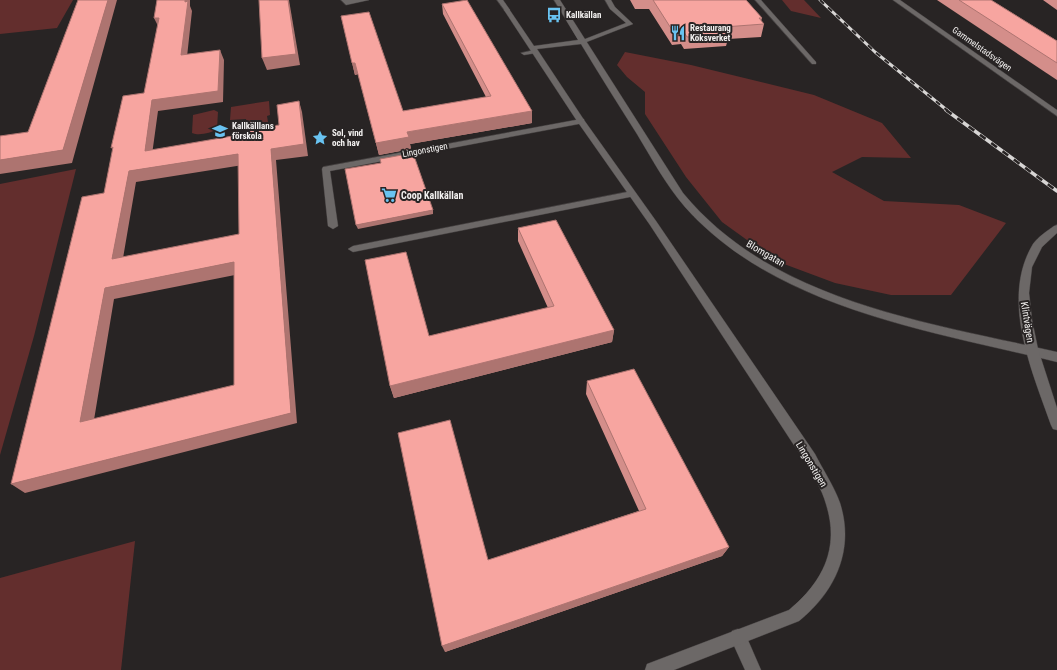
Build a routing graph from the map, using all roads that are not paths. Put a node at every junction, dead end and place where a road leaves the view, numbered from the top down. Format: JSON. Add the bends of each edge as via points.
{"nodes":[{"id":1,"x":344,"y":0,"type":"edge"},
{"id":2,"x":366,"y":0,"type":"edge"},
{"id":3,"x":500,"y":0,"type":"edge"},
{"id":4,"x":557,"y":0,"type":"edge"},
{"id":5,"x":608,"y":0,"type":"edge"},
{"id":6,"x":758,"y":0,"type":"edge"},
{"id":7,"x":896,"y":0,"type":"edge"},
{"id":8,"x":582,"y":42,"type":"junction"},
{"id":9,"x":530,"y":51,"type":"junction"},
{"id":10,"x":814,"y":63,"type":"dead end"},
{"id":11,"x":1057,"y":114,"type":"edge"},
{"id":12,"x":581,"y":121,"type":"junction"},
{"id":13,"x":632,"y":194,"type":"junction"},
{"id":14,"x":333,"y":226,"type":"dead end"},
{"id":15,"x":1057,"y":228,"type":"edge"},
{"id":16,"x":354,"y":248,"type":"dead end"},
{"id":17,"x":1033,"y":351,"type":"junction"},
{"id":18,"x":1057,"y":357,"type":"edge"},
{"id":19,"x":1057,"y":426,"type":"edge"},
{"id":20,"x":738,"y":637,"type":"junction"},
{"id":21,"x":653,"y":670,"type":"edge"},
{"id":22,"x":753,"y":670,"type":"edge"}],
"edges":[{"from":1,"to":2,"type":"street","via":[[346,3]]},
{"from":3,"to":9,"type":"street","name":"Lingonstigen"},
{"from":4,"to":8,"type":"street","name":"Blomgatan"},
{"from":5,"to":8,"type":"street","via":[[613,10],[630,24]]},
{"from":6,"to":10,"type":"street"},
{"from":7,"to":11,"type":"street","name":"Gammelstadsvägen"},
{"from":8,"to":9,"type":"street"},
{"from":8,"to":17,"type":"street","name":"Blomgatan","via":[[681,196],[708,226],[729,243],[770,269],[839,299],[886,314]]},
{"from":9,"to":12,"type":"street","name":"Lingonstigen"},
{"from":12,"to":13,"type":"street","name":"Lingonstigen"},
{"from":12,"to":14,"type":"street","name":"Lingonstigen","via":[[326,169]]},
{"from":13,"to":16,"type":"street"},
{"from":13,"to":20,"type":"street","name":"Lingonstigen","via":[[810,458],[830,494],[834,510],[837,546],[833,564],[824,584],[812,601],[794,616]]},
{"from":15,"to":17,"type":"street","name":"Klintvägen","via":[[1035,246],[1028,261],[1024,292],[1025,314]]},
{"from":17,"to":18,"type":"street","name":"Blomgatan"},
{"from":17,"to":19,"type":"street","name":"Klintvägen"},
{"from":20,"to":21,"type":"street","name":"Lingonstigen"},
{"from":20,"to":22,"type":"street"}]}
